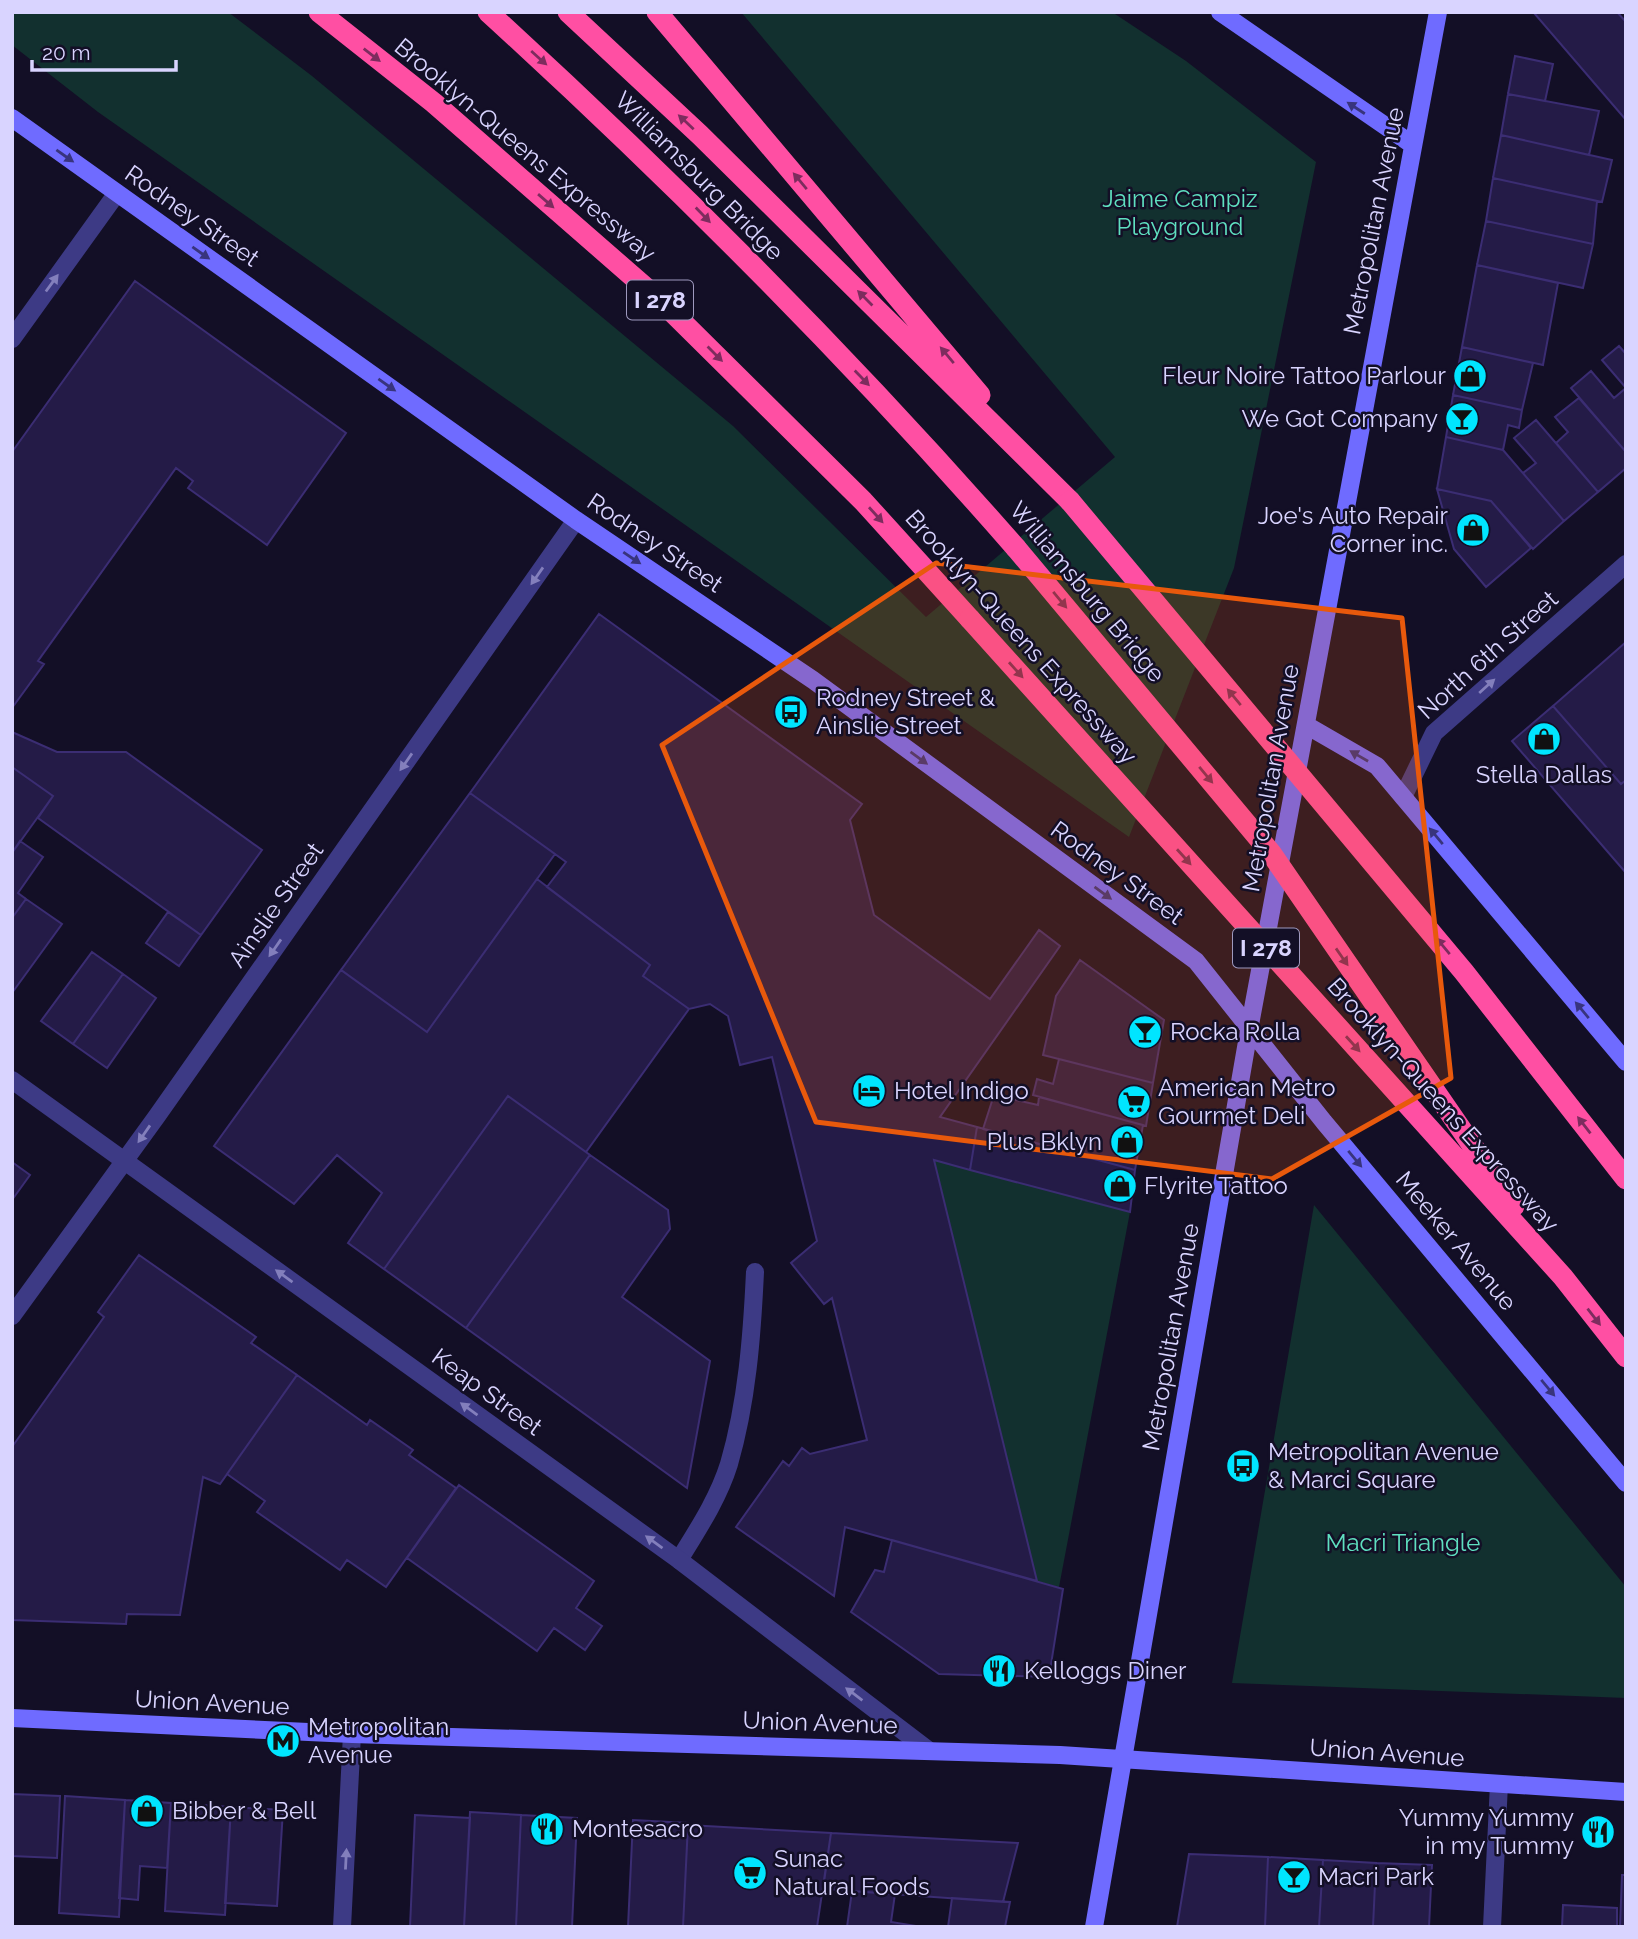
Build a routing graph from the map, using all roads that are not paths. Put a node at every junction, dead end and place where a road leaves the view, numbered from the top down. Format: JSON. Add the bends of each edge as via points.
{"nodes":[{"id":1,"x":319,"y":12,"type":"edge"},
{"id":2,"x":488,"y":12,"type":"edge"},
{"id":3,"x":568,"y":12,"type":"edge"},
{"id":4,"x":657,"y":12,"type":"edge"},
{"id":5,"x":1220,"y":12,"type":"edge"},
{"id":6,"x":1438,"y":12,"type":"edge"},
{"id":7,"x":12,"y":118,"type":"edge"},
{"id":8,"x":1413,"y":145,"type":"junction"},
{"id":9,"x":117,"y":193,"type":"junction"},
{"id":10,"x":12,"y":339,"type":"edge"},
{"id":11,"x":1070,"y":501,"type":"junction"},
{"id":12,"x":576,"y":520,"type":"junction"},
{"id":13,"x":1626,"y":564,"type":"edge"},
{"id":14,"x":1306,"y":725,"type":"junction"},
{"id":15,"x":1403,"y":797,"type":"junction"},
{"id":16,"x":1249,"y":1030,"type":"junction"},
{"id":17,"x":1626,"y":1062,"type":"edge"},
{"id":18,"x":12,"y":1080,"type":"edge"},
{"id":19,"x":125,"y":1161,"type":"junction"},
{"id":20,"x":1626,"y":1179,"type":"edge"},
{"id":21,"x":755,"y":1272,"type":"dead end"},
{"id":22,"x":1563,"y":1277,"type":"junction"},
{"id":23,"x":12,"y":1316,"type":"edge"},
{"id":24,"x":1626,"y":1357,"type":"edge"},
{"id":25,"x":1626,"y":1482,"type":"edge"},
{"id":26,"x":679,"y":1560,"type":"junction"},
{"id":27,"x":12,"y":1718,"type":"edge"},
{"id":28,"x":352,"y":1734,"type":"junction"},
{"id":29,"x":928,"y":1751,"type":"junction"},
{"id":30,"x":1122,"y":1761,"type":"junction"},
{"id":31,"x":1499,"y":1784,"type":"junction"},
{"id":32,"x":1626,"y":1792,"type":"edge"},
{"id":33,"x":342,"y":1927,"type":"edge"},
{"id":34,"x":1094,"y":1927,"type":"edge"},
{"id":35,"x":1492,"y":1927,"type":"edge"}],
"edges":[{"from":1,"to":22,"type":"highway","name":"Brooklyn-Queens Expressway","number":"I 278","one_way":true,"bridge":true,"via":[[433,103],[662,302],[863,501]]},
{"from":2,"to":22,"type":"highway","name":"Williamsburg Bridge","one_way":true,"bridge":true,"via":[[698,210],[869,384],[1016,548],[1270,853]]},
{"from":11,"to":3,"type":"highway","name":"Williamsburg Bridge","one_way":true,"via":[[700,135]]},
{"from":11,"to":4,"type":"highway","one_way":true},
{"from":8,"to":5,"type":"main road","one_way":true},
{"from":6,"to":8,"type":"main road","name":"Metropolitan Avenue"},
{"from":7,"to":9,"type":"main road","name":"Rodney Street","one_way":true},
{"from":8,"to":14,"type":"main road","name":"Metropolitan Avenue"},
{"from":10,"to":9,"type":"street","one_way":true},
{"from":9,"to":12,"type":"main road","name":"Rodney Street","one_way":true},
{"from":20,"to":11,"type":"highway","one_way":true,"bridge":true,"via":[[1464,972]]},
{"from":12,"to":16,"type":"main road","name":"Rodney Street","one_way":true,"via":[[813,680],[1196,961]]},
{"from":12,"to":19,"type":"street","name":"Ainslie Street","one_way":true},
{"from":15,"to":13,"type":"street","name":"North 6th Street","one_way":true,"via":[[1434,733]]},
{"from":15,"to":14,"type":"main road","one_way":true,"via":[[1377,766]]},
{"from":14,"to":16,"type":"main road","name":"Metropolitan Avenue"},
{"from":17,"to":15,"type":"main road","one_way":true},
{"from":16,"to":25,"type":"main road","name":"Meeker Avenue","one_way":true},
{"from":16,"to":30,"type":"main road","name":"Metropolitan Avenue"},
{"from":18,"to":19,"type":"street","name":"Keap Street"},
{"from":19,"to":23,"type":"street","name":"Ainslie Street"},
{"from":26,"to":19,"type":"street","name":"Keap Street","one_way":true},
{"from":21,"to":26,"type":"street","via":[[750,1354],[729,1464],[708,1514]]},
{"from":22,"to":24,"type":"highway","name":"Brooklyn-Queens Expressway","number":"I 278","one_way":true,"bridge":true},
{"from":29,"to":26,"type":"street","name":"Keap Street","one_way":true},
{"from":27,"to":28,"type":"main road","name":"Union Avenue"},
{"from":28,"to":29,"type":"main road","name":"Union Avenue"},
{"from":33,"to":28,"type":"street","one_way":true},
{"from":29,"to":30,"type":"main road","name":"Union Avenue"},
{"from":30,"to":31,"type":"main road","name":"Union Avenue"},
{"from":30,"to":34,"type":"main road","name":"Metropolitan Avenue"},
{"from":31,"to":32,"type":"main road","name":"Union Avenue"},
{"from":31,"to":35,"type":"street"}]}
